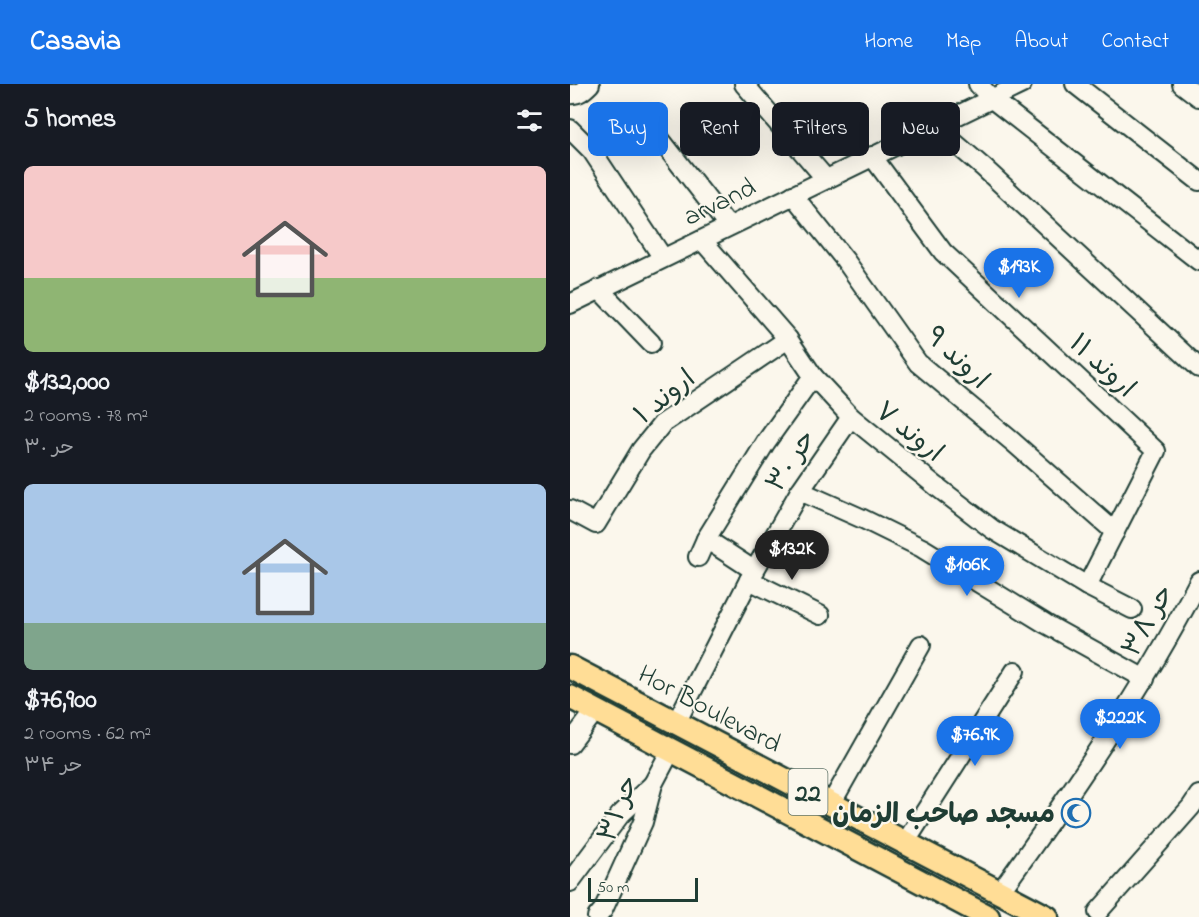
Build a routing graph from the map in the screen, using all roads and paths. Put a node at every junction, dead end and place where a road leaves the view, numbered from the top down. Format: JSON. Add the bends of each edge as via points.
{"nodes":[{"id":1,"x":744,"y":84,"type":"edge"},
{"id":2,"x":978,"y":84,"type":"edge"},
{"id":3,"x":1022,"y":84,"type":"edge"},
{"id":4,"x":1075,"y":84,"type":"edge"},
{"id":5,"x":1182,"y":84,"type":"edge"},
{"id":6,"x":1199,"y":97,"type":"edge"},
{"id":7,"x":992,"y":99,"type":"junction"},
{"id":8,"x":960,"y":114,"type":"edge"},
{"id":9,"x":570,"y":129,"type":"edge"},
{"id":10,"x":960,"y":148,"type":"edge"},
{"id":11,"x":668,"y":149,"type":"edge"},
{"id":12,"x":881,"y":152,"type":"edge"},
{"id":13,"x":872,"y":156,"type":"junction"},
{"id":14,"x":826,"y":179,"type":"junction"},
{"id":15,"x":1199,"y":181,"type":"edge"},
{"id":16,"x":793,"y":195,"type":"junction"},
{"id":17,"x":728,"y":226,"type":"junction"},
{"id":18,"x":702,"y":240,"type":"junction"},
{"id":19,"x":663,"y":258,"type":"junction"},
{"id":20,"x":1199,"y":261,"type":"edge"},
{"id":21,"x":599,"y":290,"type":"junction"},
{"id":22,"x":571,"y":301,"type":"edge"},
{"id":23,"x":788,"y":339,"type":"junction"},
{"id":24,"x":651,"y":343,"type":"dead end"},
{"id":25,"x":1199,"y":368,"type":"edge"},
{"id":26,"x":813,"y":376,"type":"junction"},
{"id":27,"x":851,"y":417,"type":"junction"},
{"id":28,"x":800,"y":491,"type":"junction"},
{"id":29,"x":570,"y":510,"type":"edge"},
{"id":30,"x":1115,"y":532,"type":"junction"},
{"id":31,"x":706,"y":539,"type":"junction"},
{"id":32,"x":698,"y":557,"type":"dead end"},
{"id":33,"x":752,"y":575,"type":"junction"},
{"id":34,"x":1199,"y":581,"type":"edge"},
{"id":35,"x":1087,"y":586,"type":"junction"},
{"id":36,"x":1132,"y":609,"type":"dead end"},
{"id":37,"x":820,"y":615,"type":"dead end"},
{"id":38,"x":921,"y":645,"type":"dead end"},
{"id":39,"x":570,"y":667,"type":"edge"},
{"id":40,"x":1015,"y":671,"type":"dead end"},
{"id":41,"x":1145,"y":679,"type":"junction"},
{"id":42,"x":570,"y":697,"type":"edge"},
{"id":43,"x":596,"y":710,"type":"junction"},
{"id":44,"x":676,"y":723,"type":"junction"},
{"id":45,"x":570,"y":744,"type":"edge"},
{"id":46,"x":671,"y":750,"type":"junction"},
{"id":47,"x":653,"y":784,"type":"junction"},
{"id":48,"x":1199,"y":795,"type":"edge"},
{"id":49,"x":831,"y":804,"type":"junction"},
{"id":50,"x":905,"y":843,"type":"junction"},
{"id":51,"x":570,"y":882,"type":"edge"},
{"id":52,"x":1000,"y":892,"type":"junction"},
{"id":53,"x":1098,"y":912,"type":"dead end"},
{"id":54,"x":597,"y":917,"type":"edge"},
{"id":55,"x":988,"y":917,"type":"edge"},
{"id":56,"x":1047,"y":917,"type":"edge"}],
"edges":[{"from":1,"to":14,"type":"street"},
{"from":2,"to":7,"type":"street"},
{"from":3,"to":7,"type":"street","name":"arvand"},
{"from":4,"to":15,"type":"street"},
{"from":5,"to":6,"type":"street"},
{"from":7,"to":8,"type":"street","name":"arvand"},
{"from":7,"to":20,"type":"street"},
{"from":9,"to":19,"type":"street","via":[[592,151]]},
{"from":10,"to":25,"type":"street"},
{"from":11,"to":17,"type":"street"},
{"from":12,"to":13,"type":"street","name":"arvand"},
{"from":13,"to":14,"type":"street","name":"arvand"},
{"from":13,"to":30,"type":"street","name":"اروند ۱۱","via":[[943,252],[1156,451]]},
{"from":14,"to":16,"type":"street","name":"arvand"},
{"from":16,"to":17,"type":"street","name":"arvand"},
{"from":16,"to":30,"type":"street","name":"اروند ۹","via":[[918,363]]},
{"from":17,"to":18,"type":"street","name":"arvand"},
{"from":18,"to":19,"type":"street","name":"arvand"},
{"from":18,"to":23,"type":"street","name":"اروند ۷"},
{"from":19,"to":21,"type":"street","name":"arvand"},
{"from":21,"to":22,"type":"street","name":"arvand"},
{"from":21,"to":24,"type":"street"},
{"from":23,"to":26,"type":"street","name":"اروند ۷"},
{"from":23,"to":29,"type":"street","name":"اروند ۱","via":[[662,424],[640,450],[596,524]]},
{"from":26,"to":27,"type":"street","name":"اروند ۷"},
{"from":26,"to":31,"type":"street","via":[[766,442]]},
{"from":27,"to":28,"type":"street","name":"حر ۳۰"},
{"from":27,"to":35,"type":"street","name":"اروند ۷","via":[[992,529]]},
{"from":28,"to":33,"type":"street","name":"حر ۳۰"},
{"from":28,"to":41,"type":"street","via":[[922,548]]},
{"from":30,"to":35,"type":"street"},
{"from":31,"to":32,"type":"street"},
{"from":31,"to":33,"type":"street"},
{"from":33,"to":37,"type":"street"},
{"from":33,"to":44,"type":"street","name":"حر ۳۰"},
{"from":34,"to":41,"type":"street","name":"حر ۳۸"},
{"from":35,"to":36,"type":"street","name":"اروند ۷"},
{"from":38,"to":49,"type":"street"},
{"from":39,"to":44,"type":"main road","name":"Hor Boulevard","number":"22"},
{"from":40,"to":50,"type":"street"},
{"from":41,"to":52,"type":"street","name":"حر ۳۸","via":[[1067,799]]},
{"from":42,"to":43,"type":"main road","name":"Hor Boulevard","number":"22"},
{"from":43,"to":45,"type":"street"},
{"from":43,"to":46,"type":"main road","name":"Hor Boulevard","number":"22"},
{"from":44,"to":49,"type":"main road","name":"Hor Boulevard","number":"22"},
{"from":46,"to":47,"type":"street","name":"حر ۳۱"},
{"from":46,"to":55,"type":"main road","name":"Hor Boulevard","number":"22"},
{"from":47,"to":51,"type":"street","via":[[620,814]]},
{"from":47,"to":54,"type":"street","name":"حر ۳۱","via":[[643,822]]},
{"from":48,"to":53,"type":"street"},
{"from":49,"to":50,"type":"main road","name":"Hor Boulevard","number":"22"},
{"from":50,"to":52,"type":"main road","name":"Hor Boulevard","number":"22"},
{"from":52,"to":56,"type":"main road","name":"Hor Boulevard","number":"22"}]}
